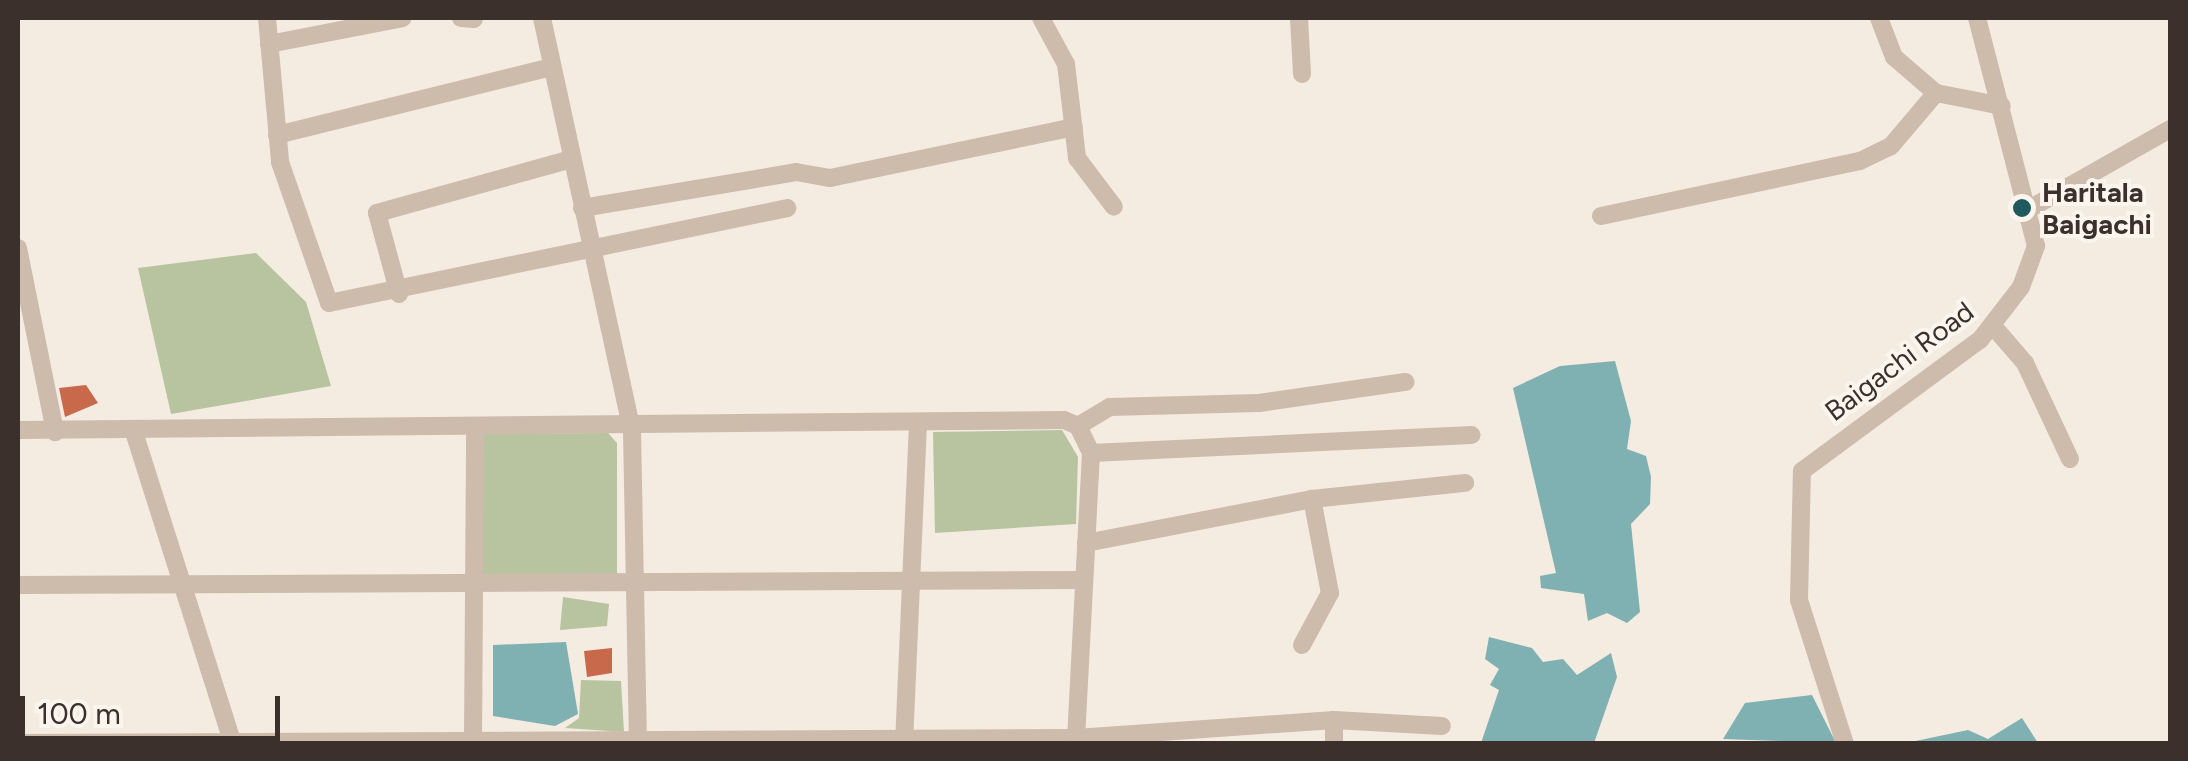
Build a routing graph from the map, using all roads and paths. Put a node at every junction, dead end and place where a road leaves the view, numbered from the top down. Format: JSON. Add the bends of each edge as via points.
{"nodes":[{"id":1,"x":267,"y":18,"type":"edge"},
{"id":2,"x":403,"y":18,"type":"edge"},
{"id":3,"x":542,"y":18,"type":"edge"},
{"id":4,"x":1041,"y":18,"type":"edge"},
{"id":5,"x":1299,"y":18,"type":"edge"},
{"id":6,"x":1879,"y":18,"type":"edge"},
{"id":7,"x":1978,"y":18,"type":"edge"},
{"id":8,"x":270,"y":44,"type":"junction"},
{"id":9,"x":552,"y":67,"type":"junction"},
{"id":10,"x":1302,"y":74,"type":"dead end"},
{"id":11,"x":1936,"y":92,"type":"junction"},
{"id":12,"x":2002,"y":106,"type":"junction"},
{"id":13,"x":1074,"y":126,"type":"junction"},
{"id":14,"x":2170,"y":129,"type":"edge"},
{"id":15,"x":277,"y":135,"type":"junction"},
{"id":16,"x":572,"y":159,"type":"junction"},
{"id":17,"x":1114,"y":207,"type":"dead end"},
{"id":18,"x":582,"y":208,"type":"junction"},
{"id":19,"x":787,"y":208,"type":"dead end"},
{"id":20,"x":2031,"y":208,"type":"junction"},
{"id":21,"x":1602,"y":216,"type":"dead end"},
{"id":22,"x":590,"y":245,"type":"junction"},
{"id":23,"x":18,"y":248,"type":"edge"},
{"id":24,"x":399,"y":294,"type":"junction"},
{"id":25,"x":1994,"y":326,"type":"junction"},
{"id":26,"x":1405,"y":382,"type":"dead end"},
{"id":27,"x":1078,"y":426,"type":"junction"},
{"id":28,"x":918,"y":427,"type":"junction"},
{"id":29,"x":18,"y":430,"type":"edge"},
{"id":30,"x":475,"y":431,"type":"junction"},
{"id":31,"x":632,"y":431,"type":"junction"},
{"id":32,"x":55,"y":432,"type":"junction"},
{"id":33,"x":134,"y":432,"type":"junction"},
{"id":34,"x":1472,"y":435,"type":"dead end"},
{"id":35,"x":1092,"y":452,"type":"junction"},
{"id":36,"x":2070,"y":460,"type":"dead end"},
{"id":37,"x":1465,"y":483,"type":"dead end"},
{"id":38,"x":1312,"y":499,"type":"junction"},
{"id":39,"x":1086,"y":543,"type":"junction"},
{"id":40,"x":912,"y":576,"type":"junction"},
{"id":41,"x":634,"y":577,"type":"junction"},
{"id":42,"x":180,"y":578,"type":"junction"},
{"id":43,"x":469,"y":578,"type":"junction"},
{"id":44,"x":1084,"y":580,"type":"junction"},
{"id":45,"x":18,"y":584,"type":"edge"},
{"id":46,"x":1302,"y":646,"type":"dead end"},
{"id":47,"x":1334,"y":720,"type":"junction"},
{"id":48,"x":1442,"y":726,"type":"dead end"},
{"id":49,"x":473,"y":739,"type":"junction"},
{"id":50,"x":638,"y":740,"type":"junction"},
{"id":51,"x":904,"y":740,"type":"edge"},
{"id":52,"x":1076,"y":741,"type":"edge"},
{"id":53,"x":567,"y":742,"type":"edge"},
{"id":54,"x":18,"y":743,"type":"edge"},
{"id":55,"x":233,"y":743,"type":"edge"},
{"id":56,"x":1334,"y":744,"type":"edge"},
{"id":57,"x":1845,"y":744,"type":"edge"}],
"edges":[{"from":1,"to":8,"type":"street"},
{"from":2,"to":8,"type":"street"},
{"from":3,"to":9,"type":"street"},
{"from":4,"to":13,"type":"street","via":[[1066,64]]},
{"from":5,"to":10,"type":"street"},
{"from":6,"to":11,"type":"street","via":[[1894,57]]},
{"from":7,"to":12,"type":"street","name":"Baigachi Road"},
{"from":8,"to":15,"type":"street"},
{"from":9,"to":15,"type":"street"},
{"from":9,"to":16,"type":"street"},
{"from":11,"to":12,"type":"street"},
{"from":11,"to":21,"type":"street","via":[[1891,146],[1860,161]]},
{"from":12,"to":20,"type":"street","name":"Baigachi Road"},
{"from":13,"to":17,"type":"street","via":[[1081,168]]},
{"from":13,"to":18,"type":"street","via":[[830,178],[796,172]]},
{"from":14,"to":20,"type":"street"},
{"from":15,"to":24,"type":"street","via":[[320,298],[339,306]]},
{"from":16,"to":18,"type":"street"},
{"from":16,"to":24,"type":"street","via":[[382,208],[376,218]]},
{"from":18,"to":22,"type":"street"},
{"from":19,"to":22,"type":"street"},
{"from":20,"to":25,"type":"street","name":"Baigachi Road","via":[[2036,246]]},
{"from":22,"to":24,"type":"street"},
{"from":22,"to":31,"type":"street"},
{"from":23,"to":32,"type":"street"},
{"from":25,"to":36,"type":"street","via":[[2031,374]]},
{"from":25,"to":57,"type":"street","name":"Baigachi Road","via":[[1802,471],[1800,600]]},
{"from":26,"to":27,"type":"street","via":[[1259,403],[1110,407]]},
{"from":27,"to":28,"type":"street"},
{"from":27,"to":35,"type":"street"},
{"from":28,"to":31,"type":"street"},
{"from":28,"to":40,"type":"street"},
{"from":29,"to":32,"type":"street"},
{"from":30,"to":31,"type":"street"},
{"from":30,"to":33,"type":"street"},
{"from":30,"to":43,"type":"street"},
{"from":31,"to":41,"type":"street"},
{"from":32,"to":33,"type":"street"},
{"from":33,"to":42,"type":"street"},
{"from":34,"to":35,"type":"street"},
{"from":35,"to":39,"type":"street"},
{"from":37,"to":38,"type":"street"},
{"from":38,"to":39,"type":"street"},
{"from":38,"to":46,"type":"street","via":[[1330,593]]},
{"from":39,"to":44,"type":"street"},
{"from":40,"to":41,"type":"street"},
{"from":40,"to":44,"type":"street"},
{"from":40,"to":51,"type":"street"},
{"from":41,"to":43,"type":"street"},
{"from":41,"to":50,"type":"street"},
{"from":42,"to":43,"type":"street"},
{"from":42,"to":45,"type":"street"},
{"from":42,"to":55,"type":"street"},
{"from":43,"to":49,"type":"street"},
{"from":44,"to":52,"type":"street"},
{"from":47,"to":48,"type":"street"},
{"from":47,"to":52,"type":"street"},
{"from":47,"to":56,"type":"street"},
{"from":49,"to":53,"type":"street"},
{"from":49,"to":55,"type":"street"},
{"from":50,"to":51,"type":"street"},
{"from":50,"to":53,"type":"street"},
{"from":51,"to":52,"type":"street"},
{"from":54,"to":55,"type":"street"}]}
